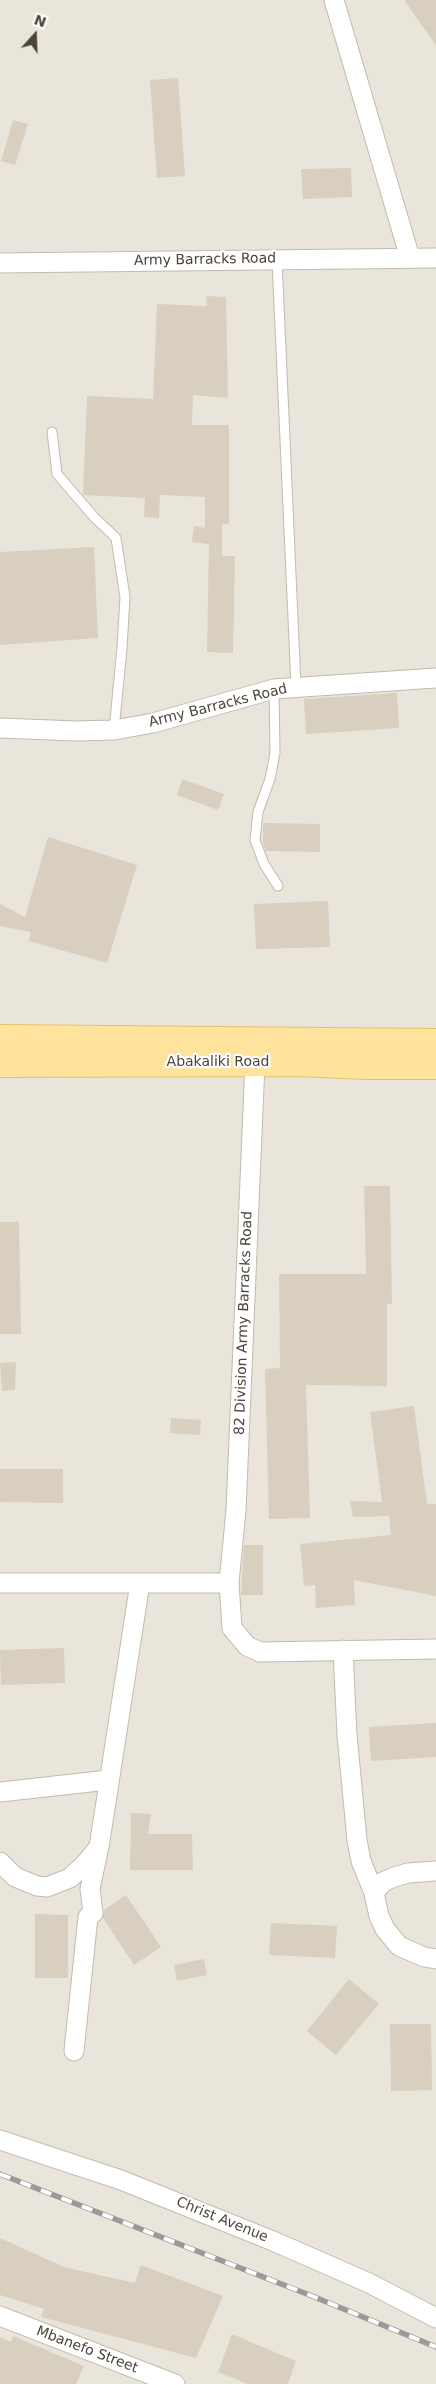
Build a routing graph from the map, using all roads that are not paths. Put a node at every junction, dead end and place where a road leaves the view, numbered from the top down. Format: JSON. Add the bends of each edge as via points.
{"nodes":[{"id":1,"x":334,"y":0,"type":"edge"},
{"id":2,"x":410,"y":258,"type":"junction"},
{"id":3,"x":436,"y":258,"type":"edge"},
{"id":4,"x":277,"y":260,"type":"junction"},
{"id":5,"x":0,"y":263,"type":"edge"},
{"id":6,"x":52,"y":432,"type":"dead end"},
{"id":7,"x":436,"y":678,"type":"edge"},
{"id":8,"x":296,"y":686,"type":"junction"},
{"id":9,"x":274,"y":689,"type":"junction"},
{"id":10,"x":0,"y":728,"type":"edge"},
{"id":11,"x":114,"y":730,"type":"junction"},
{"id":12,"x":278,"y":886,"type":"dead end"},
{"id":13,"x":0,"y":1039,"type":"edge"},
{"id":14,"x":436,"y":1043,"type":"edge"},
{"id":15,"x":0,"y":1063,"type":"edge"},
{"id":16,"x":255,"y":1063,"type":"junction"},
{"id":17,"x":436,"y":1064,"type":"edge"},
{"id":18,"x":0,"y":1583,"type":"edge"},
{"id":19,"x":140,"y":1583,"type":"junction"},
{"id":20,"x":229,"y":1583,"type":"junction"},
{"id":21,"x":343,"y":1650,"type":"junction"},
{"id":22,"x":436,"y":1650,"type":"edge"},
{"id":23,"x":108,"y":1780,"type":"junction"},
{"id":24,"x":0,"y":1792,"type":"edge"},
{"id":25,"x":99,"y":1847,"type":"junction"},
{"id":26,"x":0,"y":1862,"type":"edge"},
{"id":27,"x":436,"y":1871,"type":"edge"},
{"id":28,"x":374,"y":1893,"type":"junction"},
{"id":29,"x":436,"y":1958,"type":"edge"},
{"id":30,"x":74,"y":2051,"type":"dead end"},
{"id":31,"x":0,"y":2140,"type":"edge"},
{"id":32,"x":0,"y":2316,"type":"edge"},
{"id":33,"x":436,"y":2318,"type":"edge"},
{"id":34,"x":175,"y":2384,"type":"edge"}],
"edges":[{"from":1,"to":2,"type":"street"},
{"from":2,"to":3,"type":"street","name":"Army Barracks Road"},
{"from":2,"to":4,"type":"street","name":"Army Barracks Road"},
{"from":4,"to":5,"type":"street","name":"Army Barracks Road"},
{"from":4,"to":8,"type":"lane"},
{"from":6,"to":11,"type":"lane","via":[[57,474],[116,538],[125,597]]},
{"from":7,"to":8,"type":"street","name":"Army Barracks Road"},
{"from":8,"to":9,"type":"street","name":"Army Barracks Road"},
{"from":9,"to":11,"type":"street","name":"Army Barracks Road","via":[[153,723]]},
{"from":9,"to":12,"type":"lane","via":[[275,753],[258,812],[255,840],[264,864]]},
{"from":10,"to":11,"type":"street","name":"Army Barracks Road"},
{"from":13,"to":14,"type":"main road","name":"Abakaliki Road"},
{"from":15,"to":16,"type":"main road","name":"Abakaliki Road"},
{"from":16,"to":17,"type":"main road","name":"Abakaliki Road"},
{"from":16,"to":20,"type":"street","name":"82 Division Army Barracks Road","via":[[237,1501]]},
{"from":18,"to":19,"type":"street"},
{"from":19,"to":20,"type":"street"},
{"from":19,"to":23,"type":"street"},
{"from":20,"to":21,"type":"street","name":"82 Division Army Barracks Road","via":[[232,1628],[247,1646],[260,1652]]},
{"from":21,"to":22,"type":"street","name":"82 Division Army Barracks Road"},
{"from":21,"to":28,"type":"street","via":[[357,1840]]},
{"from":23,"to":24,"type":"street"},
{"from":23,"to":25,"type":"street"},
{"from":25,"to":26,"type":"street","via":[[70,1878],[47,1887],[16,1877]]},
{"from":25,"to":30,"type":"street","via":[[90,1888],[93,1913],[88,1917]]},
{"from":27,"to":28,"type":"street","via":[[394,1877],[383,1882]]},
{"from":28,"to":29,"type":"street","via":[[379,1916],[399,1946],[424,1958]]},
{"from":31,"to":33,"type":"street","name":"Christ Avenue","via":[[121,2180],[274,2241]]},
{"from":32,"to":34,"type":"street","name":"Mbanefo Street"}]}
